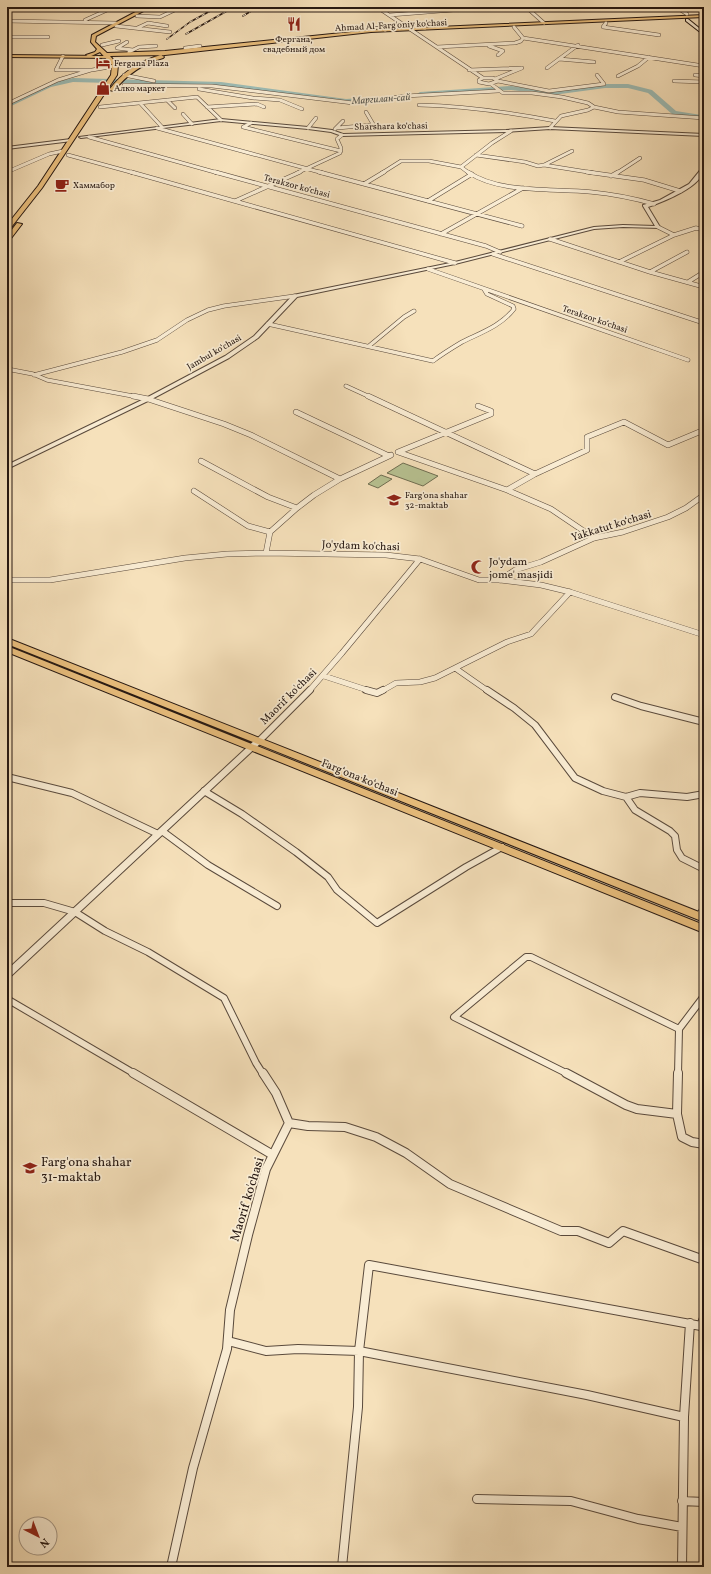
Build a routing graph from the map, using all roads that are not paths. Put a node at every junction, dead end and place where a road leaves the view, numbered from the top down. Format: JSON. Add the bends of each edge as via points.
{"nodes":[{"id":1,"x":12,"y":7,"type":"edge"},
{"id":2,"x":114,"y":7,"type":"edge"},
{"id":3,"x":149,"y":7,"type":"edge"},
{"id":4,"x":155,"y":7,"type":"edge"},
{"id":5,"x":170,"y":7,"type":"edge"},
{"id":6,"x":377,"y":7,"type":"edge"},
{"id":7,"x":470,"y":7,"type":"edge"},
{"id":8,"x":526,"y":7,"type":"edge"},
{"id":9,"x":676,"y":7,"type":"edge"},
{"id":10,"x":390,"y":15,"type":"junction"},
{"id":11,"x":7,"y":16,"type":"edge"},
{"id":12,"x":137,"y":16,"type":"junction"},
{"id":13,"x":686,"y":17,"type":"junction"},
{"id":14,"x":704,"y":18,"type":"edge"},
{"id":15,"x":7,"y":21,"type":"edge"},
{"id":16,"x":82,"y":22,"type":"junction"},
{"id":17,"x":544,"y":23,"type":"junction"},
{"id":18,"x":606,"y":23,"type":"junction"},
{"id":19,"x":116,"y":24,"type":"junction"},
{"id":20,"x":401,"y":24,"type":"junction"},
{"id":21,"x":167,"y":26,"type":"dead end"},
{"id":22,"x":514,"y":27,"type":"junction"},
{"id":23,"x":137,"y":28,"type":"junction"},
{"id":24,"x":425,"y":28,"type":"junction"},
{"id":25,"x":385,"y":30,"type":"junction"},
{"id":26,"x":410,"y":30,"type":"junction"},
{"id":27,"x":170,"y":32,"type":"dead end"},
{"id":28,"x":704,"y":34,"type":"edge"},
{"id":29,"x":659,"y":35,"type":"dead end"},
{"id":30,"x":7,"y":37,"type":"edge"},
{"id":31,"x":48,"y":37,"type":"dead end"},
{"id":32,"x":523,"y":38,"type":"junction"},
{"id":33,"x":119,"y":41,"type":"dead end"},
{"id":34,"x":127,"y":42,"type":"dead end"},
{"id":35,"x":486,"y":44,"type":"junction"},
{"id":36,"x":101,"y":46,"type":"junction"},
{"id":37,"x":156,"y":46,"type":"dead end"},
{"id":38,"x":578,"y":46,"type":"junction"},
{"id":39,"x":203,"y":47,"type":"junction"},
{"id":40,"x":437,"y":47,"type":"junction"},
{"id":41,"x":131,"y":51,"type":"junction"},
{"id":42,"x":184,"y":51,"type":"junction"},
{"id":43,"x":156,"y":54,"type":"junction"},
{"id":44,"x":7,"y":55,"type":"edge"},
{"id":45,"x":89,"y":55,"type":"junction"},
{"id":46,"x":498,"y":55,"type":"dead end"},
{"id":47,"x":63,"y":56,"type":"junction"},
{"id":48,"x":107,"y":56,"type":"junction"},
{"id":49,"x":115,"y":56,"type":"junction"},
{"id":50,"x":649,"y":57,"type":"junction"},
{"id":51,"x":559,"y":59,"type":"junction"},
{"id":52,"x":594,"y":62,"type":"dead end"},
{"id":53,"x":115,"y":66,"type":"junction"},
{"id":54,"x":704,"y":66,"type":"edge"},
{"id":55,"x":547,"y":68,"type":"dead end"},
{"id":56,"x":91,"y":70,"type":"junction"},
{"id":57,"x":468,"y":70,"type":"junction"},
{"id":58,"x":124,"y":75,"type":"junction"},
{"id":59,"x":597,"y":75,"type":"dead end"},
{"id":60,"x":695,"y":75,"type":"dead end"},
{"id":61,"x":618,"y":76,"type":"dead end"},
{"id":62,"x":704,"y":76,"type":"edge"},
{"id":63,"x":483,"y":78,"type":"junction"},
{"id":64,"x":496,"y":80,"type":"junction"},
{"id":65,"x":674,"y":81,"type":"dead end"},
{"id":66,"x":117,"y":82,"type":"junction"},
{"id":67,"x":704,"y":82,"type":"edge"},
{"id":68,"x":492,"y":84,"type":"junction"},
{"id":69,"x":124,"y":85,"type":"junction"},
{"id":70,"x":494,"y":87,"type":"junction"},
{"id":71,"x":211,"y":91,"type":"junction"},
{"id":72,"x":498,"y":91,"type":"junction"},
{"id":73,"x":197,"y":97,"type":"junction"},
{"id":74,"x":167,"y":100,"type":"junction"},
{"id":75,"x":140,"y":103,"type":"junction"},
{"id":76,"x":7,"y":104,"type":"edge"},
{"id":77,"x":419,"y":105,"type":"dead end"},
{"id":78,"x":100,"y":107,"type":"junction"},
{"id":79,"x":207,"y":107,"type":"junction"},
{"id":80,"x":264,"y":107,"type":"dead end"},
{"id":81,"x":594,"y":107,"type":"junction"},
{"id":82,"x":175,"y":108,"type":"dead end"},
{"id":83,"x":302,"y":109,"type":"dead end"},
{"id":84,"x":366,"y":112,"type":"dead end"},
{"id":85,"x":183,"y":114,"type":"dead end"},
{"id":86,"x":316,"y":118,"type":"dead end"},
{"id":87,"x":704,"y":118,"type":"edge"},
{"id":88,"x":221,"y":120,"type":"junction"},
{"id":89,"x":343,"y":120,"type":"dead end"},
{"id":90,"x":555,"y":121,"type":"junction"},
{"id":91,"x":251,"y":122,"type":"junction"},
{"id":92,"x":192,"y":124,"type":"junction"},
{"id":93,"x":162,"y":127,"type":"junction"},
{"id":94,"x":157,"y":128,"type":"junction"},
{"id":95,"x":308,"y":128,"type":"junction"},
{"id":96,"x":337,"y":128,"type":"junction"},
{"id":97,"x":550,"y":128,"type":"junction"},
{"id":98,"x":332,"y":131,"type":"junction"},
{"id":99,"x":511,"y":131,"type":"junction"},
{"id":100,"x":342,"y":135,"type":"junction"},
{"id":101,"x":704,"y":135,"type":"edge"},
{"id":102,"x":81,"y":137,"type":"junction"},
{"id":103,"x":89,"y":137,"type":"junction"},
{"id":104,"x":72,"y":140,"type":"junction"},
{"id":105,"x":7,"y":148,"type":"edge"},
{"id":106,"x":341,"y":150,"type":"junction"},
{"id":107,"x":572,"y":151,"type":"dead end"},
{"id":108,"x":66,"y":153,"type":"junction"},
{"id":109,"x":476,"y":155,"type":"junction"},
{"id":110,"x":640,"y":158,"type":"dead end"},
{"id":111,"x":544,"y":165,"type":"junction"},
{"id":112,"x":461,"y":167,"type":"junction"},
{"id":113,"x":307,"y":169,"type":"junction"},
{"id":114,"x":704,"y":169,"type":"edge"},
{"id":115,"x":7,"y":172,"type":"edge"},
{"id":116,"x":472,"y":174,"type":"junction"},
{"id":117,"x":611,"y":176,"type":"junction"},
{"id":118,"x":364,"y":184,"type":"junction"},
{"id":119,"x":267,"y":187,"type":"junction"},
{"id":120,"x":523,"y":188,"type":"junction"},
{"id":121,"x":680,"y":192,"type":"junction"},
{"id":122,"x":235,"y":201,"type":"junction"},
{"id":123,"x":428,"y":201,"type":"junction"},
{"id":124,"x":654,"y":204,"type":"junction"},
{"id":125,"x":20,"y":213,"type":"junction"},
{"id":126,"x":28,"y":213,"type":"junction"},
{"id":127,"x":478,"y":214,"type":"junction"},
{"id":128,"x":522,"y":226,"type":"dead end"},
{"id":129,"x":658,"y":227,"type":"junction"},
{"id":130,"x":7,"y":229,"type":"edge"},
{"id":131,"x":704,"y":230,"type":"edge"},
{"id":132,"x":441,"y":234,"type":"junction"},
{"id":133,"x":674,"y":234,"type":"junction"},
{"id":134,"x":7,"y":240,"type":"edge"},
{"id":135,"x":550,"y":240,"type":"junction"},
{"id":136,"x":500,"y":252,"type":"junction"},
{"id":137,"x":687,"y":252,"type":"dead end"},
{"id":138,"x":493,"y":254,"type":"junction"},
{"id":139,"x":619,"y":262,"type":"junction"},
{"id":140,"x":456,"y":263,"type":"junction"},
{"id":141,"x":428,"y":269,"type":"junction"},
{"id":142,"x":650,"y":272,"type":"junction"},
{"id":143,"x":704,"y":272,"type":"edge"},
{"id":144,"x":688,"y":282,"type":"junction"},
{"id":145,"x":704,"y":287,"type":"edge"},
{"id":146,"x":484,"y":290,"type":"junction"},
{"id":147,"x":294,"y":296,"type":"junction"},
{"id":148,"x":414,"y":311,"type":"dead end"},
{"id":149,"x":704,"y":323,"type":"edge"},
{"id":150,"x":268,"y":324,"type":"junction"},
{"id":151,"x":369,"y":346,"type":"junction"},
{"id":152,"x":688,"y":360,"type":"dead end"},
{"id":153,"x":7,"y":369,"type":"edge"},
{"id":154,"x":34,"y":375,"type":"junction"},
{"id":155,"x":346,"y":386,"type":"dead end"},
{"id":156,"x":148,"y":399,"type":"junction"},
{"id":157,"x":478,"y":406,"type":"dead end"},
{"id":158,"x":296,"y":412,"type":"dead end"},
{"id":159,"x":704,"y":430,"type":"edge"},
{"id":160,"x":447,"y":433,"type":"junction"},
{"id":161,"x":398,"y":452,"type":"junction"},
{"id":162,"x":389,"y":456,"type":"junction"},
{"id":163,"x":201,"y":461,"type":"dead end"},
{"id":164,"x":7,"y":467,"type":"edge"},
{"id":165,"x":535,"y":474,"type":"junction"},
{"id":166,"x":340,"y":479,"type":"junction"},
{"id":167,"x":507,"y":490,"type":"junction"},
{"id":168,"x":194,"y":491,"type":"dead end"},
{"id":169,"x":704,"y":495,"type":"edge"},
{"id":170,"x":296,"y":508,"type":"junction"},
{"id":171,"x":270,"y":532,"type":"junction"},
{"id":172,"x":594,"y":538,"type":"junction"},
{"id":173,"x":266,"y":553,"type":"junction"},
{"id":174,"x":420,"y":559,"type":"junction"},
{"id":175,"x":7,"y":580,"type":"edge"},
{"id":176,"x":500,"y":580,"type":"junction"},
{"id":177,"x":570,"y":592,"type":"junction"},
{"id":178,"x":704,"y":636,"type":"edge"},
{"id":179,"x":7,"y":641,"type":"edge"},
{"id":180,"x":7,"y":649,"type":"edge"},
{"id":181,"x":455,"y":668,"type":"junction"},
{"id":182,"x":324,"y":676,"type":"junction"},
{"id":183,"x":615,"y":697,"type":"dead end"},
{"id":184,"x":704,"y":722,"type":"edge"},
{"id":185,"x":255,"y":744,"type":"junction"},
{"id":186,"x":7,"y":777,"type":"edge"},
{"id":187,"x":204,"y":791,"type":"junction"},
{"id":188,"x":704,"y":794,"type":"edge"},
{"id":189,"x":626,"y":797,"type":"junction"},
{"id":190,"x":160,"y":833,"type":"junction"},
{"id":191,"x":502,"y":847,"type":"junction"},
{"id":192,"x":704,"y":869,"type":"edge"},
{"id":193,"x":7,"y":903,"type":"edge"},
{"id":194,"x":277,"y":906,"type":"dead end"},
{"id":195,"x":75,"y":912,"type":"junction"},
{"id":196,"x":702,"y":914,"type":"edge"},
{"id":197,"x":704,"y":929,"type":"edge"},
{"id":198,"x":7,"y":975,"type":"edge"},
{"id":199,"x":704,"y":996,"type":"edge"},
{"id":200,"x":7,"y":999,"type":"edge"},
{"id":201,"x":679,"y":1029,"type":"junction"},
{"id":202,"x":677,"y":1114,"type":"junction"},
{"id":203,"x":289,"y":1122,"type":"junction"},
{"id":204,"x":704,"y":1144,"type":"edge"},
{"id":205,"x":273,"y":1155,"type":"junction"},
{"id":206,"x":704,"y":1260,"type":"edge"},
{"id":207,"x":704,"y":1318,"type":"edge"},
{"id":208,"x":690,"y":1324,"type":"junction"},
{"id":209,"x":228,"y":1341,"type":"junction"},
{"id":210,"x":359,"y":1351,"type":"junction"},
{"id":211,"x":684,"y":1417,"type":"junction"},
{"id":212,"x":477,"y":1499,"type":"dead end"},
{"id":213,"x":682,"y":1501,"type":"junction"},
{"id":214,"x":704,"y":1502,"type":"edge"},
{"id":215,"x":682,"y":1527,"type":"junction"},
{"id":216,"x":172,"y":1567,"type":"edge"},
{"id":217,"x":342,"y":1567,"type":"edge"},
{"id":218,"x":682,"y":1567,"type":"edge"}],
"edges":[{"from":1,"to":11,"type":"street"},
{"from":2,"to":16,"type":"street"},
{"from":3,"to":19,"type":"highway"},
{"from":4,"to":12,"type":"highway"},
{"from":5,"to":12,"type":"street","via":[[177,9],[160,17]]},
{"from":6,"to":10,"type":"street"},
{"from":7,"to":10,"type":"street"},
{"from":8,"to":17,"type":"street"},
{"from":9,"to":13,"type":"street"},
{"from":10,"to":20,"type":"street"},
{"from":12,"to":19,"type":"highway"},
{"from":13,"to":14,"type":"highway","name":"Ahmad Al-Farg'oniy ko'chasi"},
{"from":13,"to":17,"type":"highway","name":"Ahmad Al-Farg'oniy ko'chasi"},
{"from":13,"to":18,"type":"highway","name":"Ahmad Al-Farg'oniy ko'chasi"},
{"from":13,"to":28,"type":"main road"},
{"from":15,"to":16,"type":"street"},
{"from":16,"to":19,"type":"street"},
{"from":17,"to":24,"type":"highway","name":"Ahmad Al-Farg'oniy ko'chasi"},
{"from":18,"to":22,"type":"highway","name":"Ahmad Al-Farg'oniy ko'chasi"},
{"from":18,"to":29,"type":"street","via":[[602,27]]},
{"from":19,"to":23,"type":"street"},
{"from":19,"to":36,"type":"highway","via":[[100,35]]},
{"from":20,"to":24,"type":"street"},
{"from":20,"to":25,"type":"street"},
{"from":20,"to":26,"type":"street"},
{"from":21,"to":23,"type":"street","via":[[148,23]]},
{"from":22,"to":26,"type":"highway","name":"Ahmad Al-Farg'oniy ko'chasi"},
{"from":22,"to":32,"type":"street"},
{"from":23,"to":27,"type":"street"},
{"from":24,"to":26,"type":"highway","name":"Ahmad Al-Farg'oniy ko'chasi"},
{"from":25,"to":26,"type":"highway","name":"Ahmad Al-Farg'oniy ko'chasi"},
{"from":25,"to":39,"type":"highway","name":"Ahmad Al-Farg'oniy ko'chasi"},
{"from":26,"to":40,"type":"street"},
{"from":26,"to":42,"type":"highway","name":"Ahmad Al-Farg'oniy ko'chasi"},
{"from":30,"to":31,"type":"street"},
{"from":32,"to":35,"type":"street","via":[[518,43]]},
{"from":32,"to":38,"type":"street"},
{"from":33,"to":36,"type":"street"},
{"from":34,"to":41,"type":"street","via":[[117,48]]},
{"from":35,"to":40,"type":"street"},
{"from":35,"to":46,"type":"street","via":[[503,51]]},
{"from":36,"to":41,"type":"highway"},
{"from":36,"to":45,"type":"highway","via":[[98,53]]},
{"from":36,"to":48,"type":"highway"},
{"from":36,"to":49,"type":"highway"},
{"from":37,"to":41,"type":"street","via":[[142,46]]},
{"from":38,"to":50,"type":"street"},
{"from":38,"to":51,"type":"street"},
{"from":39,"to":42,"type":"street"},
{"from":39,"to":43,"type":"highway","name":"Ahmad Al-Farg'oniy ko'chasi"},
{"from":40,"to":57,"type":"street"},
{"from":41,"to":43,"type":"highway"},
{"from":42,"to":49,"type":"highway","name":"Ahmad Al-Farg'oniy ko'chasi"},
{"from":42,"to":58,"type":"highway","via":[[146,62]]},
{"from":43,"to":49,"type":"highway","name":"Ahmad Al-Farg'oniy ko'chasi"},
{"from":44,"to":45,"type":"main road","name":"Ahmad Al-Farg'oniy ko'chasi"},
{"from":44,"to":47,"type":"main road","name":"Ahmad Al-Farg'oniy ko'chasi"},
{"from":45,"to":48,"type":"main road","name":"Ahmad Al-Farg'oniy ko'chasi"},
{"from":47,"to":48,"type":"main road","name":"Ahmad Al-Farg'oniy ko'chasi"},
{"from":47,"to":56,"type":"street","via":[[56,70]]},
{"from":48,"to":49,"type":"highway","name":"Ahmad Al-Farg'oniy ko'chasi"},
{"from":48,"to":53,"type":"highway"},
{"from":49,"to":58,"type":"highway"},
{"from":50,"to":54,"type":"street"},
{"from":50,"to":61,"type":"street","via":[[636,68]]},
{"from":51,"to":52,"type":"street"},
{"from":51,"to":55,"type":"street"},
{"from":53,"to":56,"type":"street"},
{"from":53,"to":104,"type":"highway","via":[[110,81]]},
{"from":56,"to":76,"type":"street","via":[[43,85]]},
{"from":57,"to":63,"type":"street"},
{"from":57,"to":64,"type":"street","via":[[522,68]]},
{"from":58,"to":66,"type":"highway"},
{"from":58,"to":70,"type":"street","via":[[148,81],[220,83],[342,99]]},
{"from":59,"to":64,"type":"street","via":[[604,84],[553,91]]},
{"from":60,"to":62,"type":"street"},
{"from":63,"to":64,"type":"street"},
{"from":63,"to":68,"type":"street","via":[[479,82]]},
{"from":64,"to":68,"type":"street","via":[[497,83]]},
{"from":65,"to":67,"type":"street"},
{"from":66,"to":69,"type":"street"},
{"from":66,"to":78,"type":"highway"},
{"from":68,"to":70,"type":"street"},
{"from":69,"to":71,"type":"street"},
{"from":69,"to":72,"type":"street","via":[[216,86],[353,103],[405,96]]},
{"from":70,"to":72,"type":"street"},
{"from":71,"to":73,"type":"street"},
{"from":71,"to":83,"type":"street","via":[[280,100]]},
{"from":72,"to":81,"type":"street","via":[[507,94],[532,93],[562,97],[579,100]]},
{"from":73,"to":74,"type":"street"},
{"from":73,"to":79,"type":"street"},
{"from":74,"to":75,"type":"street"},
{"from":74,"to":82,"type":"street"},
{"from":75,"to":78,"type":"street"},
{"from":75,"to":93,"type":"street"},
{"from":77,"to":90,"type":"street","via":[[495,110]]},
{"from":78,"to":102,"type":"highway"},
{"from":79,"to":80,"type":"street","via":[[257,104]]},
{"from":79,"to":88,"type":"street"},
{"from":81,"to":87,"type":"street","via":[[618,112]]},
{"from":81,"to":90,"type":"street","via":[[561,116]]},
{"from":84,"to":96,"type":"street","via":[[372,125]]},
{"from":85,"to":92,"type":"street"},
{"from":86,"to":95,"type":"street"},
{"from":88,"to":91,"type":"street","name":"Sharshara koʻchasi"},
{"from":88,"to":92,"type":"street","name":"Sharshara koʻchasi"},
{"from":89,"to":96,"type":"street"},
{"from":90,"to":97,"type":"street"},
{"from":91,"to":95,"type":"street","name":"Sharshara koʻchasi"},
{"from":91,"to":106,"type":"street","via":[[243,127]]},
{"from":92,"to":93,"type":"street","name":"Sharshara koʻchasi"},
{"from":93,"to":94,"type":"street","name":"Sharshara koʻchasi"},
{"from":94,"to":103,"type":"street","name":"Sharshara koʻchasi"},
{"from":94,"to":113,"type":"street","name":"Terakzor koʻchasi"},
{"from":95,"to":98,"type":"street","name":"Sharshara koʻchasi"},
{"from":96,"to":98,"type":"street"},
{"from":97,"to":99,"type":"street","name":"Sharshara koʻchasi"},
{"from":97,"to":101,"type":"street","name":"Sharshara koʻchasi"},
{"from":98,"to":100,"type":"street","name":"Sharshara koʻchasi"},
{"from":99,"to":100,"type":"street","name":"Sharshara koʻchasi"},
{"from":99,"to":109,"type":"street"},
{"from":100,"to":106,"type":"street","via":[[337,139]]},
{"from":102,"to":103,"type":"street","name":"Sharshara koʻchasi"},
{"from":102,"to":108,"type":"highway"},
{"from":103,"to":119,"type":"street","name":"Terakzor koʻchasi"},
{"from":104,"to":105,"type":"street"},
{"from":104,"to":108,"type":"highway"},
{"from":106,"to":113,"type":"street","via":[[340,153]]},
{"from":107,"to":111,"type":"street"},
{"from":108,"to":115,"type":"street","via":[[54,152]]},
{"from":108,"to":122,"type":"street"},
{"from":108,"to":125,"type":"highway"},
{"from":108,"to":126,"type":"highway","via":[[47,188]]},
{"from":109,"to":111,"type":"street"},
{"from":109,"to":112,"type":"street"},
{"from":110,"to":117,"type":"street"},
{"from":111,"to":117,"type":"street"},
{"from":112,"to":116,"type":"street"},
{"from":112,"to":118,"type":"street","via":[[429,161],[401,161]]},
{"from":113,"to":118,"type":"street","name":"Terakzor koʻchasi"},
{"from":113,"to":119,"type":"street"},
{"from":114,"to":121,"type":"street","via":[[691,185]]},
{"from":116,"to":120,"type":"street","via":[[486,180]]},
{"from":116,"to":123,"type":"street"},
{"from":117,"to":121,"type":"street","via":[[650,182]]},
{"from":118,"to":123,"type":"street","name":"Terakzor koʻchasi"},
{"from":119,"to":122,"type":"street"},
{"from":119,"to":132,"type":"street","name":"Terakzor koʻchasi"},
{"from":120,"to":124,"type":"street","via":[[590,192]]},
{"from":120,"to":127,"type":"street"},
{"from":121,"to":124,"type":"street"},
{"from":122,"to":140,"type":"street"},
{"from":123,"to":127,"type":"street","name":"Terakzor koʻchasi"},
{"from":124,"to":129,"type":"street","via":[[646,205],[645,208]]},
{"from":125,"to":126,"type":"highway"},
{"from":125,"to":130,"type":"highway"},
{"from":126,"to":134,"type":"highway"},
{"from":127,"to":128,"type":"street","name":"Terakzor koʻchasi"},
{"from":127,"to":132,"type":"street"},
{"from":129,"to":133,"type":"street"},
{"from":129,"to":135,"type":"street","via":[[605,226]]},
{"from":131,"to":133,"type":"street","via":[[696,228]]},
{"from":132,"to":136,"type":"street","name":"Terakzor koʻchasi"},
{"from":133,"to":139,"type":"street"},
{"from":135,"to":136,"type":"street"},
{"from":135,"to":139,"type":"street"},
{"from":136,"to":138,"type":"street"},
{"from":137,"to":142,"type":"street"},
{"from":138,"to":140,"type":"street"},
{"from":138,"to":149,"type":"street"},
{"from":139,"to":142,"type":"street"},
{"from":140,"to":141,"type":"street"},
{"from":141,"to":146,"type":"street","name":"Terakzor koʻchasi"},
{"from":141,"to":147,"type":"street"},
{"from":142,"to":144,"type":"street"},
{"from":143,"to":144,"type":"street"},
{"from":144,"to":145,"type":"street"},
{"from":146,"to":151,"type":"street","via":[[513,306],[511,315],[452,347],[433,361]]},
{"from":146,"to":152,"type":"street","name":"Terakzor koʻchasi"},
{"from":147,"to":150,"type":"street","name":"Jambul koʻchasi"},
{"from":147,"to":154,"type":"street","via":[[208,310],[187,320],[157,340]]},
{"from":148,"to":151,"type":"street"},
{"from":150,"to":151,"type":"street"},
{"from":150,"to":156,"type":"street","name":"Jambul koʻchasi","via":[[256,337],[227,357]]},
{"from":153,"to":154,"type":"street"},
{"from":154,"to":156,"type":"street","via":[[47,380]]},
{"from":155,"to":160,"type":"street"},
{"from":156,"to":164,"type":"street","name":"Jambul koʻchasi"},
{"from":156,"to":166,"type":"street","via":[[231,427]]},
{"from":157,"to":160,"type":"street","via":[[492,411],[491,414]]},
{"from":158,"to":162,"type":"street"},
{"from":159,"to":165,"type":"street","via":[[668,445],[624,422],[587,437],[587,450]]},
{"from":160,"to":161,"type":"street"},
{"from":160,"to":165,"type":"street"},
{"from":161,"to":162,"type":"street"},
{"from":161,"to":167,"type":"street"},
{"from":162,"to":166,"type":"street"},
{"from":163,"to":170,"type":"street","via":[[268,497]]},
{"from":165,"to":167,"type":"street"},
{"from":166,"to":170,"type":"street"},
{"from":167,"to":172,"type":"street","via":[[544,506]]},
{"from":168,"to":171,"type":"street","via":[[248,526]]},
{"from":169,"to":172,"type":"street","name":"Yakkatut koʻchasi","via":[[668,517],[623,532]]},
{"from":170,"to":171,"type":"street"},
{"from":171,"to":173,"type":"street"},
{"from":172,"to":176,"type":"street","name":"Yakkatut koʻchasi","via":[[541,562],[515,570]]},
{"from":173,"to":174,"type":"street","name":"Jo'ydam ko'chasi","via":[[386,555]]},
{"from":173,"to":175,"type":"street","name":"Jo'ydam ko'chasi","via":[[185,558],[50,580]]},
{"from":174,"to":176,"type":"street","name":"Jo'ydam ko'chasi","via":[[479,580]]},
{"from":174,"to":182,"type":"street","name":"Maorif ko'chasi"},
{"from":176,"to":177,"type":"street","name":"Jo'ydam ko'chasi"},
{"from":177,"to":178,"type":"street","name":"Jo'ydam ko'chasi"},
{"from":177,"to":181,"type":"street","via":[[531,634],[507,642]]},
{"from":179,"to":185,"type":"main road","name":"Fargʻona koʻchasi"},
{"from":180,"to":185,"type":"main road","name":"Fargʻona koʻchasi"},
{"from":181,"to":182,"type":"street","via":[[420,682],[396,683],[377,693]]},
{"from":181,"to":189,"type":"street","via":[[535,725],[575,778],[603,791]]},
{"from":182,"to":185,"type":"street","name":"Maorif ko'chasi"},
{"from":183,"to":184,"type":"street"},
{"from":185,"to":187,"type":"street","name":"Maorif ko'chasi"},
{"from":185,"to":191,"type":"main road","name":"Fargʻona koʻchasi"},
{"from":185,"to":196,"type":"main road","name":"Fargʻona koʻchasi"},
{"from":186,"to":190,"type":"street","via":[[78,795],[105,810]]},
{"from":187,"to":190,"type":"street","name":"Maorif ko'chasi"},
{"from":187,"to":191,"type":"street","via":[[296,852],[328,877],[337,890],[377,923]]},
{"from":188,"to":189,"type":"street","via":[[687,797],[640,793]]},
{"from":189,"to":192,"type":"street","via":[[636,810],[675,836],[676,846],[684,861]]},
{"from":190,"to":194,"type":"street"},
{"from":190,"to":195,"type":"street","name":"Maorif ko'chasi"},
{"from":191,"to":197,"type":"main road","name":"Fargʻona koʻchasi"},
{"from":193,"to":195,"type":"street","via":[[44,903]]},
{"from":195,"to":198,"type":"street","name":"Maorif ko'chasi"},
{"from":195,"to":203,"type":"street","via":[[224,998]]},
{"from":199,"to":201,"type":"street"},
{"from":200,"to":205,"type":"street"},
{"from":201,"to":202,"type":"street"},
{"from":201,"to":202,"type":"street","via":[[531,957],[526,957],[454,1017],[626,1105],[637,1109]]},
{"from":202,"to":204,"type":"street","via":[[682,1136],[692,1142]]},
{"from":203,"to":205,"type":"street","name":"Maorif ko'chasi"},
{"from":203,"to":206,"type":"street","via":[[308,1126],[345,1127],[376,1136],[406,1153],[450,1184],[561,1231],[578,1231],[609,1243],[623,1232]]},
{"from":205,"to":209,"type":"street","name":"Maorif ko'chasi","via":[[266,1169],[248,1235],[230,1310]]},
{"from":207,"to":208,"type":"street","via":[[701,1326]]},
{"from":208,"to":210,"type":"street","via":[[369,1265]]},
{"from":208,"to":211,"type":"street"},
{"from":209,"to":210,"type":"street","via":[[266,1351]]},
{"from":209,"to":216,"type":"street","name":"Maorif ko'chasi","via":[[193,1468]]},
{"from":210,"to":211,"type":"street","via":[[587,1395]]},
{"from":210,"to":217,"type":"street","via":[[358,1407]]},
{"from":211,"to":213,"type":"street"},
{"from":212,"to":215,"type":"street","via":[[572,1502]]},
{"from":213,"to":214,"type":"street"},
{"from":213,"to":215,"type":"street"},
{"from":215,"to":218,"type":"street"}]}
